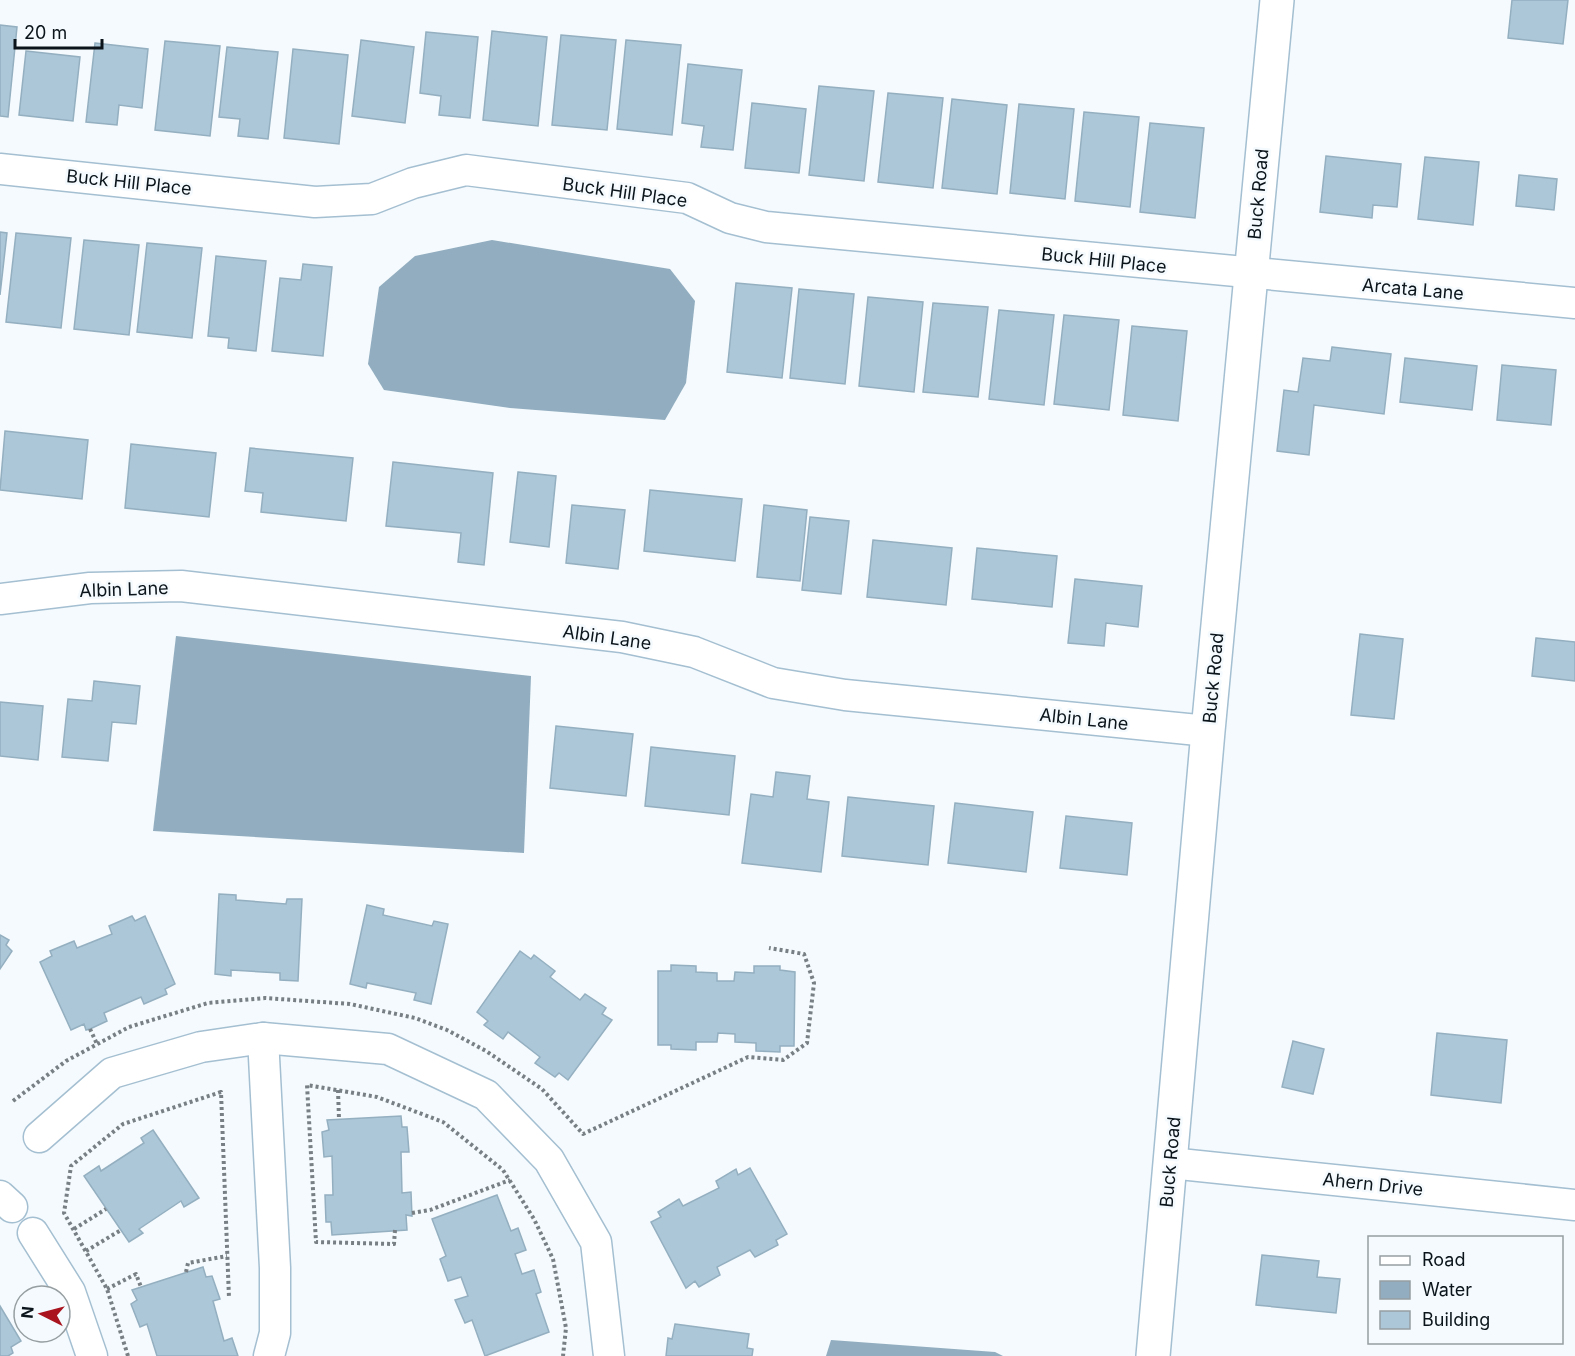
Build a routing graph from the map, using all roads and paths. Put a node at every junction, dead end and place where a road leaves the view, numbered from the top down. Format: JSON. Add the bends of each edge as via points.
{"nodes":[{"id":1,"x":1277,"y":0,"type":"edge"},
{"id":2,"x":0,"y":169,"type":"edge"},
{"id":3,"x":1251,"y":274,"type":"junction"},
{"id":4,"x":1575,"y":303,"type":"edge"},
{"id":5,"x":0,"y":598,"type":"edge"},
{"id":6,"x":1208,"y":732,"type":"junction"},
{"id":7,"x":769,"y":948,"type":"dead end"},
{"id":8,"x":90,"y":1029,"type":"dead end"},
{"id":9,"x":262,"y":1038,"type":"junction"},
{"id":10,"x":97,"y":1044,"type":"junction"},
{"id":11,"x":338,"y":1090,"type":"junction"},
{"id":12,"x":13,"y":1101,"type":"dead end"},
{"id":13,"x":339,"y":1119,"type":"dead end"},
{"id":14,"x":39,"y":1137,"type":"dead end"},
{"id":15,"x":1170,"y":1163,"type":"junction"},
{"id":16,"x":510,"y":1180,"type":"junction"},
{"id":17,"x":1575,"y":1204,"type":"edge"},
{"id":18,"x":106,"y":1209,"type":"dead end"},
{"id":19,"x":412,"y":1214,"type":"dead end"},
{"id":20,"x":74,"y":1229,"type":"junction"},
{"id":21,"x":121,"y":1230,"type":"dead end"},
{"id":22,"x":395,"y":1230,"type":"dead end"},
{"id":23,"x":33,"y":1233,"type":"dead end"},
{"id":24,"x":86,"y":1251,"type":"junction"},
{"id":25,"x":227,"y":1256,"type":"junction"},
{"id":26,"x":186,"y":1272,"type":"dead end"},
{"id":27,"x":141,"y":1287,"type":"dead end"},
{"id":28,"x":107,"y":1289,"type":"junction"},
{"id":29,"x":229,"y":1298,"type":"dead end"},
{"id":30,"x":92,"y":1356,"type":"edge"},
{"id":31,"x":128,"y":1356,"type":"edge"},
{"id":32,"x":269,"y":1356,"type":"edge"},
{"id":33,"x":562,"y":1356,"type":"edge"},
{"id":34,"x":609,"y":1356,"type":"edge"},
{"id":35,"x":1153,"y":1356,"type":"edge"}],
"edges":[{"from":1,"to":3,"type":"street","name":"Buck Road"},
{"from":2,"to":3,"type":"street","name":"Buck Hill Place","via":[[315,202],[372,199],[413,183],[466,170],[687,198],[730,218],[766,226]]},
{"from":3,"to":4,"type":"street","name":"Arcata Lane"},
{"from":3,"to":6,"type":"street","name":"Buck Road"},
{"from":5,"to":6,"type":"street","name":"Albin Lane","via":[[90,588],[181,586],[622,638],[694,652],[773,683],[845,695]]},
{"from":6,"to":15,"type":"street","name":"Buck Road"},
{"from":7,"to":10,"type":"path","via":[[804,954],[814,983],[807,1043],[783,1060],[748,1057],[583,1134],[542,1089],[486,1051],[415,1018],[350,1004],[265,998],[208,1003],[129,1028]]},
{"from":8,"to":10,"type":"path"},
{"from":9,"to":14,"type":"street","via":[[201,1047],[112,1073]]},
{"from":9,"to":32,"type":"street","via":[[275,1268],[275,1333]]},
{"from":9,"to":34,"type":"street","via":[[388,1049],[486,1095],[549,1160],[596,1242]]},
{"from":10,"to":12,"type":"path","via":[[66,1061]]},
{"from":11,"to":13,"type":"path"},
{"from":11,"to":16,"type":"path","via":[[377,1097],[443,1122]]},
{"from":11,"to":22,"type":"path","via":[[307,1085],[316,1242],[394,1244]]},
{"from":15,"to":17,"type":"street","name":"Ahern Drive"},
{"from":15,"to":35,"type":"street","name":"Buck Road"},
{"from":16,"to":19,"type":"path"},
{"from":16,"to":33,"type":"path","via":[[553,1259],[566,1328]]},
{"from":18,"to":20,"type":"path"},
{"from":20,"to":24,"type":"path"},
{"from":20,"to":25,"type":"path","via":[[64,1213],[71,1166],[123,1124],[221,1092]]},
{"from":21,"to":24,"type":"path"},
{"from":23,"to":30,"type":"street","via":[[70,1292]]},
{"from":24,"to":28,"type":"path"},
{"from":25,"to":26,"type":"path","via":[[188,1263]]},
{"from":25,"to":29,"type":"path"},
{"from":27,"to":28,"type":"path","via":[[136,1274]]},
{"from":28,"to":31,"type":"path"}]}
